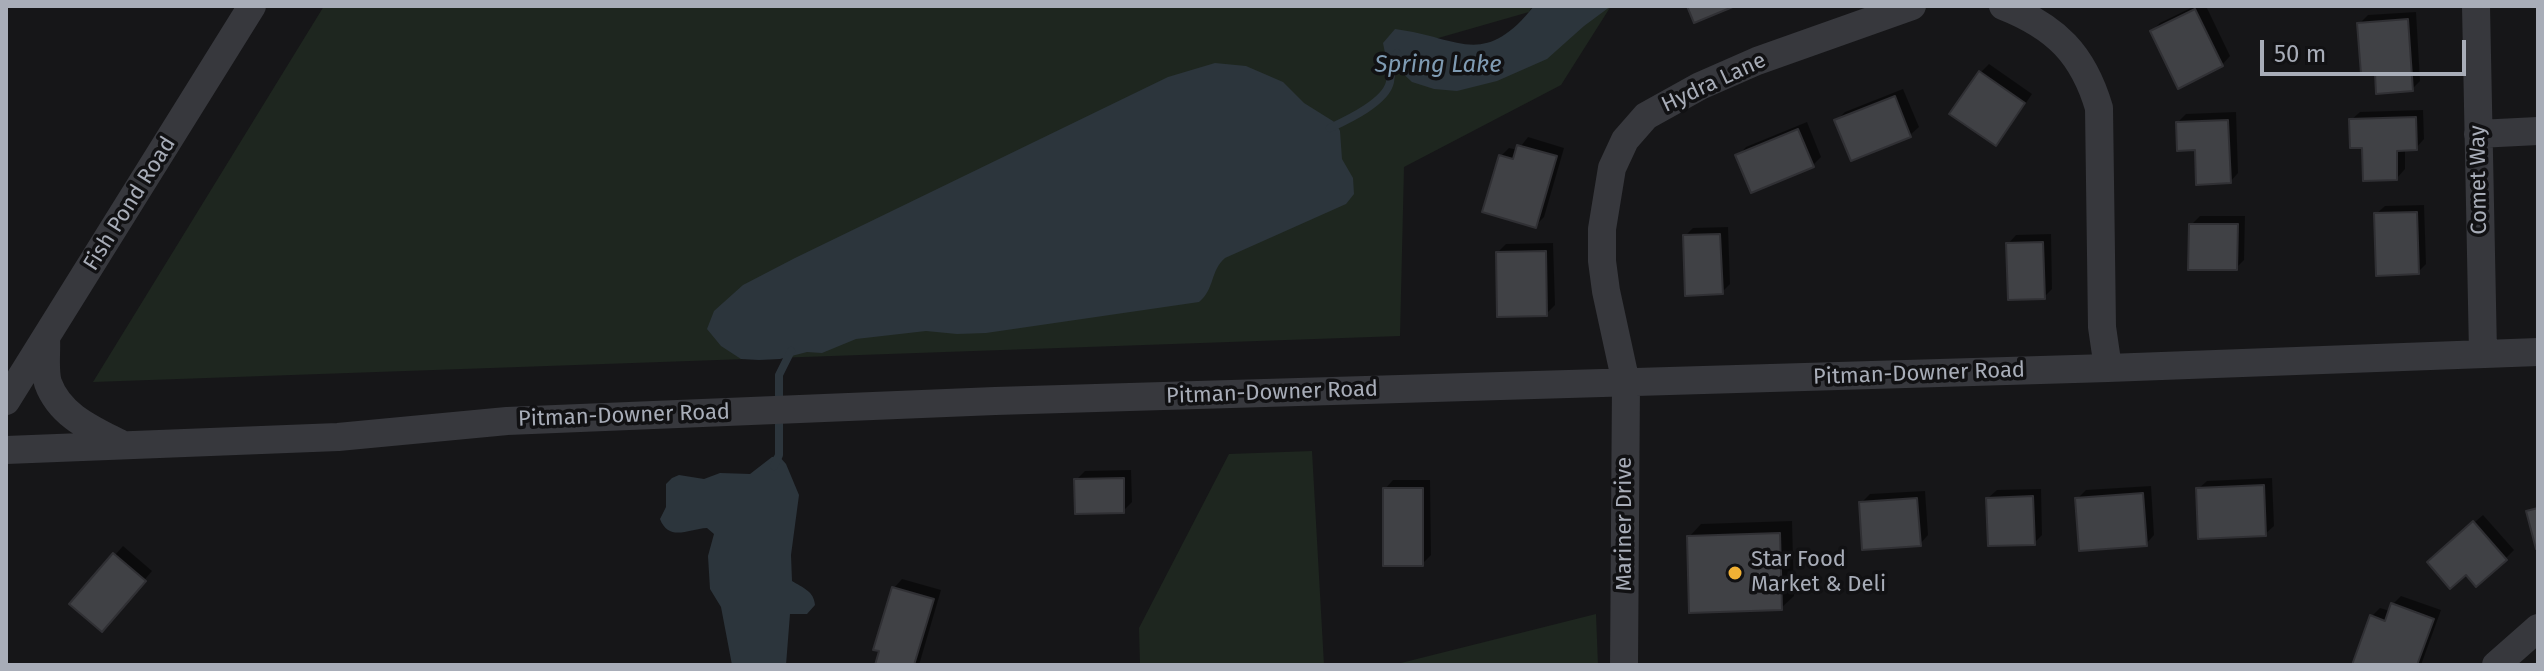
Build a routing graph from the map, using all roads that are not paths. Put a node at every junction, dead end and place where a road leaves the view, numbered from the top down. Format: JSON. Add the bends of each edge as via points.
{"nodes":[{"id":1,"x":252,"y":6,"type":"edge"},
{"id":2,"x":1912,"y":6,"type":"edge"},
{"id":3,"x":2003,"y":6,"type":"edge"},
{"id":4,"x":2476,"y":6,"type":"edge"},
{"id":5,"x":2538,"y":131,"type":"edge"},
{"id":6,"x":2478,"y":134,"type":"junction"},
{"id":7,"x":46,"y":338,"type":"junction"},
{"id":8,"x":2538,"y":352,"type":"edge"},
{"id":9,"x":2483,"y":353,"type":"junction"},
{"id":10,"x":2108,"y":368,"type":"junction"},
{"id":11,"x":1626,"y":383,"type":"junction"},
{"id":12,"x":6,"y":401,"type":"edge"},
{"id":13,"x":124,"y":445,"type":"junction"},
{"id":14,"x":6,"y":450,"type":"edge"},
{"id":15,"x":2538,"y":628,"type":"edge"},
{"id":16,"x":1624,"y":665,"type":"edge"},
{"id":17,"x":2496,"y":665,"type":"edge"}],
"edges":[{"from":1,"to":7,"type":"street","name":"Fish Pond Road"},
{"from":2,"to":11,"type":"street","name":"Hydra Lane","via":[[1728,72],[1646,116],[1625,140],[1612,168],[1602,229],[1606,291]]},
{"from":3,"to":10,"type":"street","via":[[2051,31],[2073,54],[2090,79],[2099,108],[2102,327]]},
{"from":4,"to":6,"type":"street","name":"Comet Way"},
{"from":5,"to":6,"type":"street"},
{"from":6,"to":9,"type":"street","name":"Comet Way"},
{"from":7,"to":12,"type":"street","name":"Fish Pond Road"},
{"from":7,"to":13,"type":"street","via":[[48,381],[60,404],[75,420]]},
{"from":8,"to":9,"type":"street","name":"Pitman-Downer Road"},
{"from":9,"to":10,"type":"street","name":"Pitman-Downer Road"},
{"from":10,"to":11,"type":"street","name":"Pitman-Downer Road"},
{"from":11,"to":13,"type":"street","name":"Pitman-Downer Road","via":[[507,421],[338,437]]},
{"from":11,"to":16,"type":"street","name":"Mariner Drive"},
{"from":13,"to":14,"type":"street","name":"Pitman-Downer Road"},
{"from":15,"to":17,"type":"street"}]}
